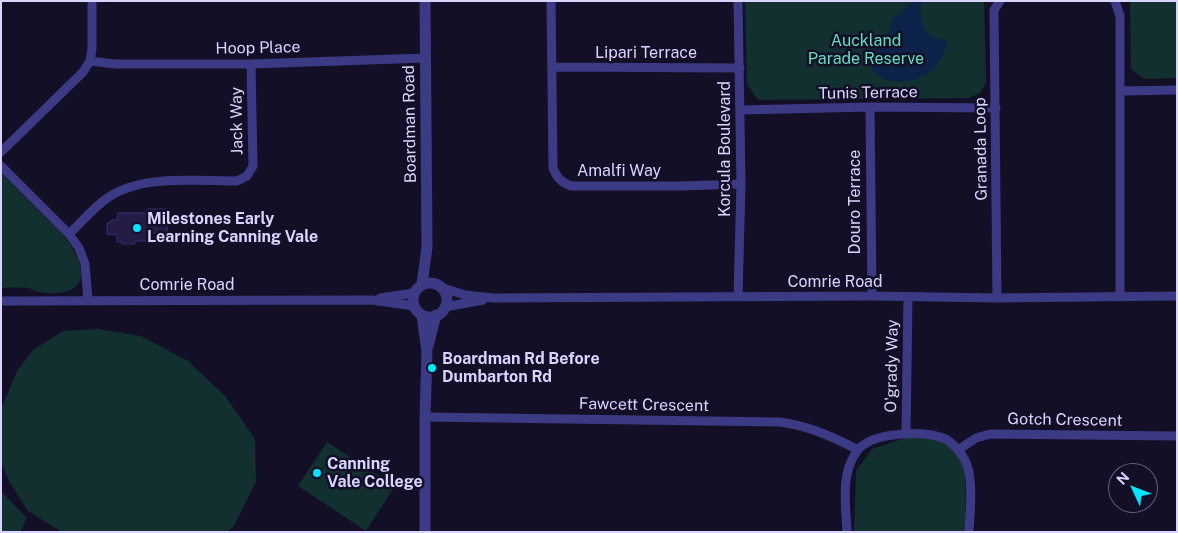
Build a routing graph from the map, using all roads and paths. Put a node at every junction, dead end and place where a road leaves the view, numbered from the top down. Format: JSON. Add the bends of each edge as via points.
{"nodes":[{"id":1,"x":92,"y":1,"type":"edge"},
{"id":2,"x":425,"y":1,"type":"edge"},
{"id":3,"x":551,"y":1,"type":"edge"},
{"id":4,"x":738,"y":1,"type":"edge"},
{"id":5,"x":1000,"y":1,"type":"edge"},
{"id":6,"x":1115,"y":1,"type":"edge"},
{"id":7,"x":426,"y":58,"type":"junction"},
{"id":8,"x":90,"y":61,"type":"junction"},
{"id":9,"x":251,"y":64,"type":"junction"},
{"id":10,"x":552,"y":67,"type":"junction"},
{"id":11,"x":740,"y":68,"type":"junction"},
{"id":12,"x":1121,"y":90,"type":"junction"},
{"id":13,"x":1177,"y":90,"type":"edge"},
{"id":14,"x":870,"y":107,"type":"junction"},
{"id":15,"x":996,"y":108,"type":"junction"},
{"id":16,"x":740,"y":110,"type":"junction"},
{"id":17,"x":1,"y":152,"type":"edge"},
{"id":18,"x":1,"y":166,"type":"edge"},
{"id":19,"x":741,"y":184,"type":"junction"},
{"id":20,"x":69,"y":234,"type":"junction"},
{"id":21,"x":427,"y":247,"type":"junction"},
{"id":22,"x":440,"y":286,"type":"junction"},
{"id":23,"x":418,"y":289,"type":"junction"},
{"id":24,"x":872,"y":296,"type":"junction"},
{"id":25,"x":1177,"y":296,"type":"edge"},
{"id":26,"x":738,"y":297,"type":"junction"},
{"id":27,"x":1120,"y":297,"type":"junction"},
{"id":28,"x":493,"y":298,"type":"junction"},
{"id":29,"x":908,"y":298,"type":"junction"},
{"id":30,"x":997,"y":298,"type":"junction"},
{"id":31,"x":1,"y":300,"type":"edge"},
{"id":32,"x":88,"y":300,"type":"junction"},
{"id":33,"x":372,"y":300,"type":"junction"},
{"id":34,"x":418,"y":311,"type":"junction"},
{"id":35,"x":441,"y":311,"type":"junction"},
{"id":36,"x":427,"y":352,"type":"junction"},
{"id":37,"x":425,"y":417,"type":"junction"},
{"id":38,"x":906,"y":434,"type":"junction"},
{"id":39,"x":1177,"y":436,"type":"edge"},
{"id":40,"x":858,"y":450,"type":"junction"},
{"id":41,"x":958,"y":450,"type":"junction"},
{"id":42,"x":425,"y":532,"type":"edge"},
{"id":43,"x":847,"y":532,"type":"edge"},
{"id":44,"x":970,"y":532,"type":"edge"}],
"edges":[{"from":1,"to":8,"type":"street"},
{"from":2,"to":7,"type":"street","name":"Boardman Road"},
{"from":3,"to":10,"type":"street","name":"Amalfi Way"},
{"from":4,"to":11,"type":"street","name":"Korcula Boulevard"},
{"from":5,"to":15,"type":"street","name":"Granada Loop","via":[[994,10]]},
{"from":6,"to":12,"type":"street","via":[[1120,16]]},
{"from":7,"to":9,"type":"street","name":"Hoop Place"},
{"from":7,"to":21,"type":"street","name":"Boardman Road"},
{"from":8,"to":9,"type":"street","name":"Hoop Place","via":[[115,64]]},
{"from":8,"to":17,"type":"street","via":[[83,72]]},
{"from":9,"to":20,"type":"street","name":"Jack Way","via":[[252,166],[247,176],[238,181],[149,182],[126,188],[106,199]]},
{"from":10,"to":11,"type":"street","name":"Lipari Terrace"},
{"from":10,"to":19,"type":"street","name":"Amalfi Way","via":[[553,168],[563,183],[571,186]]},
{"from":11,"to":16,"type":"street","name":"Korcula Boulevard"},
{"from":12,"to":13,"type":"street"},
{"from":12,"to":27,"type":"street"},
{"from":14,"to":15,"type":"street","name":"Tunis Terrace"},
{"from":14,"to":16,"type":"street","name":"Tunis Terrace"},
{"from":14,"to":24,"type":"street","name":"Douro Terrace"},
{"from":15,"to":30,"type":"street","name":"Granada Loop"},
{"from":16,"to":19,"type":"street","name":"Korcula Boulevard"},
{"from":18,"to":20,"type":"street"},
{"from":19,"to":26,"type":"street","name":"Korcula Boulevard"},
{"from":20,"to":32,"type":"street","via":[[84,258]]},
{"from":21,"to":22,"type":"street","name":"Boardman Road","via":[[433,277]]},
{"from":21,"to":23,"type":"street","name":"Boardman Road"},
{"from":22,"to":23,"type":"street","via":[[427,283]]},
{"from":22,"to":28,"type":"street","name":"Comrie Road","via":[[465,295]]},
{"from":22,"to":35,"type":"street","name":"Boardman Road","via":[[447,297]]},
{"from":23,"to":33,"type":"street","name":"Comrie Road"},
{"from":23,"to":34,"type":"street","name":"Boardman Road"},
{"from":24,"to":26,"type":"street","name":"Comrie Road"},
{"from":24,"to":29,"type":"street","name":"Comrie Road"},
{"from":25,"to":27,"type":"street","name":"Comrie Road"},
{"from":26,"to":28,"type":"street","name":"Comrie Road"},
{"from":27,"to":30,"type":"street","name":"Comrie Road"},
{"from":28,"to":35,"type":"street","name":"Comrie Road"},
{"from":29,"to":30,"type":"street","name":"Comrie Road"},
{"from":29,"to":38,"type":"street","name":"O'grady Way"},
{"from":31,"to":32,"type":"street","name":"Comrie Road"},
{"from":32,"to":33,"type":"street","name":"Comrie Road"},
{"from":33,"to":34,"type":"street","name":"Comrie Road"},
{"from":34,"to":35,"type":"street","via":[[427,316]]},
{"from":34,"to":36,"type":"street","name":"Boardman Road"},
{"from":35,"to":36,"type":"street","name":"Boardman Road"},
{"from":36,"to":37,"type":"street","name":"Boardman Road"},
{"from":37,"to":40,"type":"street","name":"Fawcett Crescent","via":[[779,422],[828,435]]},
{"from":37,"to":42,"type":"street","name":"Boardman Road"},
{"from":38,"to":40,"type":"street","via":[[881,436]]},
{"from":38,"to":41,"type":"street","via":[[940,437]]},
{"from":39,"to":41,"type":"street","name":"Gotch Crescent","via":[[990,434],[976,438]]},
{"from":40,"to":43,"type":"street","via":[[846,477]]},
{"from":41,"to":44,"type":"street","via":[[966,462],[970,479]]}]}
